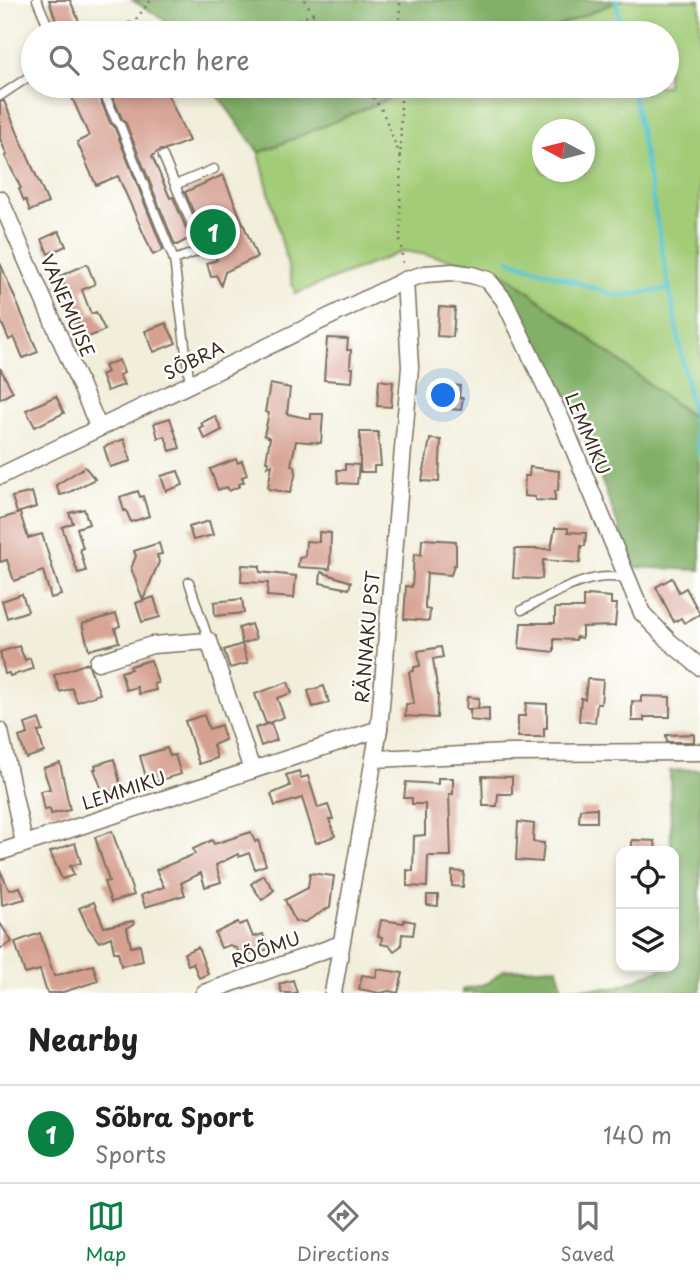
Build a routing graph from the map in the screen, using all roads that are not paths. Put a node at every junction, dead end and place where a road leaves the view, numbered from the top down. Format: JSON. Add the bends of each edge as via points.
{"nodes":[{"id":1,"x":37,"y":0,"type":"edge"},
{"id":2,"x":46,"y":21,"type":"edge"},
{"id":3,"x":21,"y":82,"type":"edge"},
{"id":4,"x":0,"y":96,"type":"edge"},
{"id":5,"x":107,"y":98,"type":"edge"},
{"id":6,"x":163,"y":156,"type":"dead end"},
{"id":7,"x":214,"y":169,"type":"dead end"},
{"id":8,"x":175,"y":185,"type":"junction"},
{"id":9,"x":0,"y":199,"type":"edge"},
{"id":10,"x":174,"y":260,"type":"junction"},
{"id":11,"x":405,"y":280,"type":"junction"},
{"id":12,"x":190,"y":384,"type":"junction"},
{"id":13,"x":99,"y":428,"type":"junction"},
{"id":14,"x":0,"y":476,"type":"edge"},
{"id":15,"x":626,"y":579,"type":"junction"},
{"id":16,"x":189,"y":582,"type":"dead end"},
{"id":17,"x":522,"y":610,"type":"dead end"},
{"id":18,"x":209,"y":641,"type":"junction"},
{"id":19,"x":98,"y":662,"type":"dead end"},
{"id":20,"x":700,"y":667,"type":"edge"},
{"id":21,"x":379,"y":729,"type":"junction"},
{"id":22,"x":0,"y":731,"type":"edge"},
{"id":23,"x":700,"y":752,"type":"edge"},
{"id":24,"x":375,"y":759,"type":"junction"},
{"id":25,"x":252,"y":770,"type":"junction"},
{"id":26,"x":24,"y":844,"type":"junction"},
{"id":27,"x":0,"y":852,"type":"edge"},
{"id":28,"x":341,"y":944,"type":"junction"},
{"id":29,"x":204,"y":993,"type":"edge"},
{"id":30,"x":333,"y":993,"type":"edge"}],
"edges":[{"from":1,"to":2,"type":"lane"},
{"from":3,"to":4,"type":"lane"},
{"from":5,"to":10,"type":"lane"},
{"from":6,"to":8,"type":"lane"},
{"from":7,"to":8,"type":"lane"},
{"from":8,"to":10,"type":"lane","via":[[200,248]]},
{"from":9,"to":13,"type":"street","name":"VANEMUISE","via":[[36,299]]},
{"from":10,"to":12,"type":"lane"},
{"from":11,"to":12,"type":"street","name":"SÕBRA"},
{"from":11,"to":15,"type":"street","name":"LEMMIKU","via":[[425,274],[471,275],[488,280],[504,300],[562,421]]},
{"from":11,"to":21,"type":"street","name":"RÄNNAKU PST","via":[[410,366]]},
{"from":12,"to":13,"type":"street","name":"SÕBRA"},
{"from":13,"to":14,"type":"street","name":"SÕBRA"},
{"from":15,"to":17,"type":"lane","via":[[593,578]]},
{"from":15,"to":20,"type":"street","name":"LEMMIKU","via":[[642,613]]},
{"from":16,"to":18,"type":"lane"},
{"from":18,"to":19,"type":"street","via":[[152,645]]},
{"from":18,"to":25,"type":"street"},
{"from":21,"to":24,"type":"street","name":"RÄNNAKU PST"},
{"from":21,"to":25,"type":"street","name":"LEMMIKU"},
{"from":22,"to":26,"type":"street"},
{"from":23,"to":24,"type":"street"},
{"from":24,"to":28,"type":"street","name":"RÄNNAKU PST"},
{"from":25,"to":26,"type":"street","name":"LEMMIKU"},
{"from":26,"to":27,"type":"street","name":"LEMMIKU"},
{"from":28,"to":29,"type":"street","name":"RÕÕMU"},
{"from":28,"to":30,"type":"street","name":"RÄNNAKU PST"}]}
